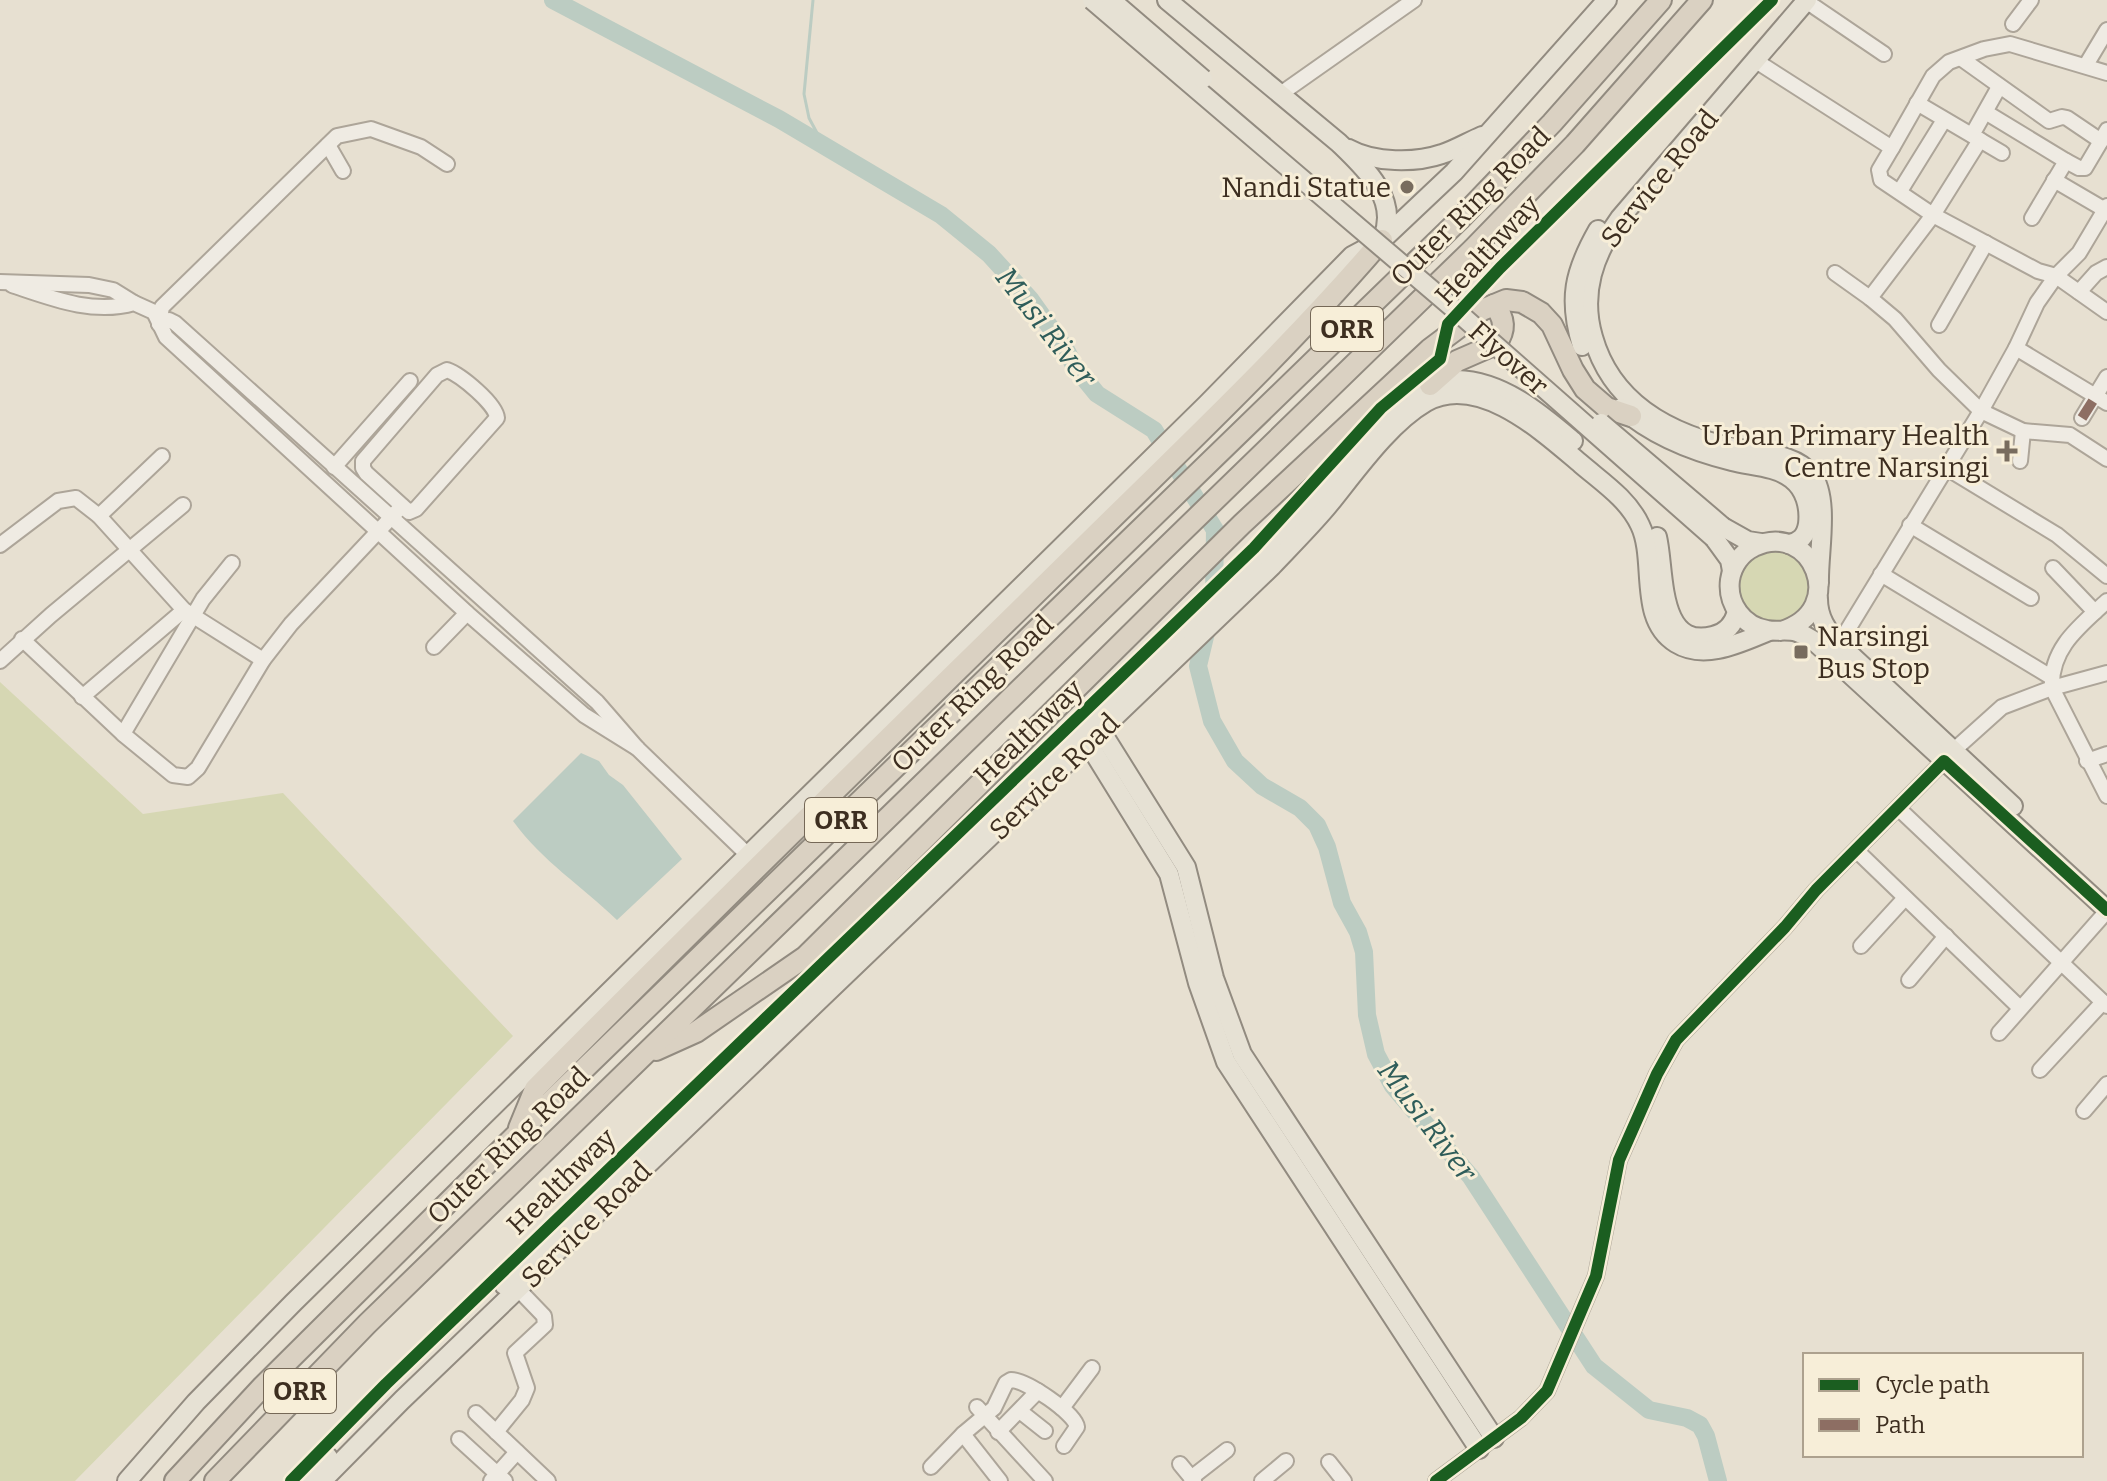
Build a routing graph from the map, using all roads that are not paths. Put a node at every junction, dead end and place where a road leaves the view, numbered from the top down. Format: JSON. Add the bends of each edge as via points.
{"nodes":[{"id":1,"x":1092,"y":0,"type":"edge"},
{"id":2,"x":1111,"y":0,"type":"edge"},
{"id":3,"x":1167,"y":0,"type":"edge"},
{"id":4,"x":1414,"y":0,"type":"edge"},
{"id":5,"x":1607,"y":0,"type":"edge"},
{"id":6,"x":1661,"y":0,"type":"edge"},
{"id":7,"x":1702,"y":0,"type":"edge"},
{"id":8,"x":1794,"y":0,"type":"edge"},
{"id":9,"x":1806,"y":0,"type":"edge"},
{"id":10,"x":2031,"y":0,"type":"edge"},
{"id":11,"x":2013,"y":24,"type":"dead end"},
{"id":12,"x":2107,"y":30,"type":"edge"},
{"id":13,"x":1884,"y":54,"type":"dead end"},
{"id":14,"x":1962,"y":59,"type":"junction"},
{"id":15,"x":1756,"y":61,"type":"junction"},
{"id":16,"x":2086,"y":65,"type":"junction"},
{"id":17,"x":2107,"y":73,"type":"edge"},
{"id":18,"x":1999,"y":87,"type":"junction"},
{"id":19,"x":1279,"y":95,"type":"junction"},
{"id":20,"x":1917,"y":103,"type":"junction"},
{"id":21,"x":2039,"y":112,"type":"junction"},
{"id":22,"x":1987,"y":113,"type":"junction"},
{"id":23,"x":1944,"y":120,"type":"junction"},
{"id":24,"x":1488,"y":133,"type":"junction"},
{"id":25,"x":2024,"y":135,"type":"junction"},
{"id":26,"x":2104,"y":136,"type":"edge"},
{"id":27,"x":1976,"y":138,"type":"junction"},
{"id":28,"x":1339,"y":143,"type":"junction"},
{"id":29,"x":328,"y":145,"type":"junction"},
{"id":30,"x":1892,"y":148,"type":"junction"},
{"id":31,"x":2002,"y":153,"type":"dead end"},
{"id":32,"x":2066,"y":161,"type":"junction"},
{"id":33,"x":447,"y":164,"type":"dead end"},
{"id":34,"x":343,"y":171,"type":"dead end"},
{"id":35,"x":2054,"y":180,"type":"junction"},
{"id":36,"x":1900,"y":191,"type":"junction"},
{"id":37,"x":2106,"y":209,"type":"edge"},
{"id":38,"x":1933,"y":215,"type":"junction"},
{"id":39,"x":2032,"y":218,"type":"dead end"},
{"id":40,"x":1382,"y":240,"type":"junction"},
{"id":41,"x":1986,"y":243,"type":"junction"},
{"id":42,"x":2107,"y":267,"type":"edge"},
{"id":43,"x":1835,"y":273,"type":"dead end"},
{"id":44,"x":2056,"y":276,"type":"junction"},
{"id":45,"x":6,"y":284,"type":"edge"},
{"id":46,"x":81,"y":284,"type":"junction"},
{"id":47,"x":2079,"y":292,"type":"junction"},
{"id":48,"x":1870,"y":298,"type":"junction"},
{"id":49,"x":134,"y":303,"type":"junction"},
{"id":50,"x":77,"y":304,"type":"junction"},
{"id":51,"x":1494,"y":305,"type":"junction"},
{"id":52,"x":2107,"y":312,"type":"edge"},
{"id":53,"x":159,"y":324,"type":"junction"},
{"id":54,"x":1939,"y":325,"type":"dead end"},
{"id":55,"x":2016,"y":348,"type":"junction"},
{"id":56,"x":2107,"y":377,"type":"edge"},
{"id":57,"x":238,"y":380,"type":"junction"},
{"id":58,"x":410,"y":381,"type":"dead end"},
{"id":59,"x":1430,"y":385,"type":"junction"},
{"id":60,"x":226,"y":392,"type":"junction"},
{"id":61,"x":2101,"y":400,"type":"edge"},
{"id":62,"x":1212,"y":409,"type":"junction"},
{"id":63,"x":1981,"y":411,"type":"junction"},
{"id":64,"x":1631,"y":416,"type":"junction"},
{"id":65,"x":2082,"y":418,"type":"dead end"},
{"id":66,"x":2023,"y":431,"type":"junction"},
{"id":67,"x":314,"y":448,"type":"junction"},
{"id":68,"x":162,"y":456,"type":"dead end"},
{"id":69,"x":2107,"y":459,"type":"edge"},
{"id":70,"x":302,"y":461,"type":"junction"},
{"id":71,"x":2020,"y":461,"type":"dead end"},
{"id":72,"x":334,"y":467,"type":"junction"},
{"id":73,"x":1945,"y":467,"type":"junction"},
{"id":74,"x":389,"y":494,"type":"junction"},
{"id":75,"x":183,"y":505,"type":"dead end"},
{"id":76,"x":377,"y":506,"type":"junction"},
{"id":77,"x":402,"y":506,"type":"junction"},
{"id":78,"x":99,"y":516,"type":"junction"},
{"id":79,"x":390,"y":518,"type":"junction"},
{"id":80,"x":1910,"y":525,"type":"junction"},
{"id":81,"x":378,"y":531,"type":"junction"},
{"id":82,"x":1718,"y":533,"type":"junction"},
{"id":83,"x":1761,"y":543,"type":"junction"},
{"id":84,"x":420,"y":544,"type":"junction"},
{"id":85,"x":1789,"y":544,"type":"junction"},
{"id":86,"x":0,"y":545,"type":"edge"},
{"id":87,"x":129,"y":550,"type":"junction"},
{"id":88,"x":408,"y":558,"type":"junction"},
{"id":89,"x":1267,"y":561,"type":"junction"},
{"id":90,"x":232,"y":563,"type":"dead end"},
{"id":91,"x":2053,"y":568,"type":"dead end"},
{"id":92,"x":1732,"y":571,"type":"junction"},
{"id":93,"x":1881,"y":574,"type":"junction"},
{"id":94,"x":2107,"y":576,"type":"edge"},
{"id":95,"x":1819,"y":590,"type":"junction"},
{"id":96,"x":2031,"y":598,"type":"dead end"},
{"id":97,"x":2107,"y":601,"type":"edge"},
{"id":98,"x":1737,"y":611,"type":"junction"},
{"id":99,"x":2095,"y":612,"type":"junction"},
{"id":100,"x":188,"y":613,"type":"junction"},
{"id":101,"x":467,"y":613,"type":"junction"},
{"id":102,"x":1775,"y":631,"type":"junction"},
{"id":103,"x":522,"y":635,"type":"junction"},
{"id":104,"x":22,"y":639,"type":"junction"},
{"id":105,"x":1839,"y":644,"type":"junction"},
{"id":106,"x":434,"y":647,"type":"dead end"},
{"id":107,"x":509,"y":649,"type":"junction"},
{"id":108,"x":263,"y":660,"type":"junction"},
{"id":109,"x":0,"y":661,"type":"edge"},
{"id":110,"x":2107,"y":673,"type":"edge"},
{"id":111,"x":2051,"y":682,"type":"junction"},
{"id":112,"x":1131,"y":693,"type":"junction"},
{"id":113,"x":82,"y":697,"type":"junction"},
{"id":114,"x":123,"y":734,"type":"junction"},
{"id":115,"x":1095,"y":737,"type":"junction"},
{"id":116,"x":637,"y":748,"type":"junction"},
{"id":117,"x":2107,"y":754,"type":"edge"},
{"id":118,"x":1949,"y":756,"type":"junction"},
{"id":119,"x":2087,"y":761,"type":"junction"},
{"id":120,"x":2107,"y":796,"type":"edge"},
{"id":121,"x":1898,"y":808,"type":"junction"},
{"id":122,"x":1857,"y":851,"type":"junction"},
{"id":123,"x":749,"y":856,"type":"junction"},
{"id":124,"x":2107,"y":893,"type":"edge"},
{"id":125,"x":1905,"y":898,"type":"junction"},
{"id":126,"x":2107,"y":911,"type":"edge"},
{"id":127,"x":1946,"y":936,"type":"junction"},
{"id":128,"x":1861,"y":946,"type":"dead end"},
{"id":129,"x":2061,"y":962,"type":"junction"},
{"id":130,"x":1909,"y":980,"type":"dead end"},
{"id":131,"x":2105,"y":1004,"type":"edge"},
{"id":132,"x":2020,"y":1008,"type":"junction"},
{"id":133,"x":1999,"y":1033,"type":"dead end"},
{"id":134,"x":643,"y":1055,"type":"junction"},
{"id":135,"x":2040,"y":1070,"type":"dead end"},
{"id":136,"x":2107,"y":1084,"type":"edge"},
{"id":137,"x":2084,"y":1111,"type":"dead end"},
{"id":138,"x":516,"y":1135,"type":"junction"},
{"id":139,"x":518,"y":1289,"type":"junction"},
{"id":140,"x":1092,"y":1368,"type":"dead end"},
{"id":141,"x":1038,"y":1391,"type":"junction"},
{"id":142,"x":1062,"y":1408,"type":"junction"},
{"id":143,"x":981,"y":1412,"type":"junction"},
{"id":144,"x":1021,"y":1412,"type":"junction"},
{"id":145,"x":476,"y":1413,"type":"dead end"},
{"id":146,"x":1045,"y":1431,"type":"dead end"},
{"id":147,"x":496,"y":1432,"type":"junction"},
{"id":148,"x":998,"y":1432,"type":"junction"},
{"id":149,"x":963,"y":1434,"type":"junction"},
{"id":150,"x":459,"y":1439,"type":"dead end"},
{"id":151,"x":1486,"y":1444,"type":"junction"},
{"id":152,"x":1064,"y":1446,"type":"dead end"},
{"id":153,"x":1227,"y":1450,"type":"dead end"},
{"id":154,"x":517,"y":1452,"type":"junction"},
{"id":155,"x":1286,"y":1461,"type":"dead end"},
{"id":156,"x":1329,"y":1462,"type":"dead end"},
{"id":157,"x":1180,"y":1464,"type":"dead end"},
{"id":158,"x":931,"y":1467,"type":"dead end"},
{"id":159,"x":497,"y":1479,"type":"edge"},
{"id":160,"x":1338,"y":1479,"type":"edge"},
{"id":161,"x":1192,"y":1480,"type":"edge"},
{"id":162,"x":127,"y":1481,"type":"edge"},
{"id":163,"x":175,"y":1481,"type":"edge"},
{"id":164,"x":215,"y":1481,"type":"edge"},
{"id":165,"x":305,"y":1481,"type":"edge"},
{"id":166,"x":322,"y":1481,"type":"edge"},
{"id":167,"x":548,"y":1481,"type":"edge"},
{"id":168,"x":1000,"y":1481,"type":"edge"},
{"id":169,"x":1045,"y":1481,"type":"edge"},
{"id":170,"x":1262,"y":1481,"type":"edge"},
{"id":171,"x":1436,"y":1481,"type":"edge"}],
"edges":[{"from":1,"to":82,"type":"main road","name":"Flyover","bridge":true},
{"from":2,"to":82,"type":"main road","name":"Flyover","bridge":true},
{"from":3,"to":19,"type":"main road"},
{"from":4,"to":19,"type":"street"},
{"from":5,"to":24,"type":"main road"},
{"from":6,"to":138,"type":"highway","name":"Outer Ring Road","number":"ORR","via":[[1503,175]]},
{"from":7,"to":134,"type":"highway","name":"Outer Ring Road","number":"ORR","via":[[1525,196]]},
{"from":8,"to":64,"type":"main road","name":"Service Road","via":[[1602,223],[1580,265],[1573,310],[1584,350],[1594,374]]},
{"from":9,"to":13,"type":"street"},
{"from":9,"to":15,"type":"main road","name":"Service Road"},
{"from":10,"to":11,"type":"street"},
{"from":12,"to":16,"type":"street"},
{"from":14,"to":16,"type":"street","via":[[2010,44]]},
{"from":14,"to":18,"type":"street"},
{"from":14,"to":20,"type":"street","via":[[1933,76]]},
{"from":15,"to":30,"type":"street"},
{"from":15,"to":95,"type":"main road","name":"Service Road","via":[[1610,233],[1589,277],[1589,326],[1607,374],[1621,393],[1653,417],[1706,440],[1791,460],[1814,478],[1822,517]]},
{"from":16,"to":17,"type":"street"},
{"from":18,"to":21,"type":"street"},
{"from":18,"to":22,"type":"street"},
{"from":19,"to":28,"type":"main road"},
{"from":20,"to":23,"type":"street"},
{"from":20,"to":30,"type":"street"},
{"from":21,"to":25,"type":"street"},
{"from":21,"to":26,"type":"street","via":[[2049,121],[2067,118]]},
{"from":22,"to":25,"type":"street"},
{"from":22,"to":27,"type":"street"},
{"from":23,"to":27,"type":"street"},
{"from":23,"to":36,"type":"street"},
{"from":24,"to":28,"type":"main road","via":[[1421,159],[1371,156]]},
{"from":24,"to":40,"type":"main road"},
{"from":25,"to":32,"type":"street"},
{"from":26,"to":32,"type":"street","via":[[2085,168]]},
{"from":27,"to":31,"type":"street"},
{"from":27,"to":38,"type":"street"},
{"from":28,"to":40,"type":"main road","via":[[1365,169],[1388,209]]},
{"from":29,"to":33,"type":"street","via":[[337,136],[371,129],[421,147]]},
{"from":29,"to":34,"type":"street"},
{"from":29,"to":53,"type":"street","via":[[162,307]]},
{"from":30,"to":36,"type":"street","via":[[1878,175]]},
{"from":32,"to":35,"type":"street"},
{"from":35,"to":37,"type":"street"},
{"from":35,"to":39,"type":"street"},
{"from":36,"to":38,"type":"street"},
{"from":37,"to":44,"type":"street","via":[[2079,253]]},
{"from":38,"to":41,"type":"street"},
{"from":38,"to":48,"type":"street"},
{"from":40,"to":62,"type":"highway","via":[[1340,289]]},
{"from":41,"to":44,"type":"street"},
{"from":41,"to":54,"type":"street"},
{"from":42,"to":47,"type":"street"},
{"from":43,"to":48,"type":"street"},
{"from":44,"to":47,"type":"street"},
{"from":44,"to":55,"type":"street"},
{"from":45,"to":46,"type":"street"},
{"from":45,"to":50,"type":"street"},
{"from":46,"to":49,"type":"street","via":[[113,290]]},
{"from":46,"to":50,"type":"street"},
{"from":47,"to":52,"type":"street"},
{"from":48,"to":63,"type":"street"},
{"from":49,"to":50,"type":"street","via":[[112,309]]},
{"from":49,"to":53,"type":"street","via":[[154,312]]},
{"from":51,"to":59,"type":"highway","via":[[1503,328],[1496,344],[1457,361]]},
{"from":51,"to":64,"type":"highway","via":[[1522,302],[1541,313],[1585,389],[1607,408]]},
{"from":51,"to":134,"type":"highway","via":[[1430,349],[1242,524],[805,957],[696,1032]]},
{"from":53,"to":57,"type":"street","via":[[175,323]]},
{"from":53,"to":60,"type":"street","via":[[166,337]]},
{"from":55,"to":61,"type":"street"},
{"from":55,"to":63,"type":"street"},
{"from":56,"to":61,"type":"street"},
{"from":57,"to":60,"type":"street"},
{"from":57,"to":67,"type":"street"},
{"from":58,"to":72,"type":"street"},
{"from":59,"to":89,"type":"main road","name":"Service Road","via":[[1379,426]]},
{"from":59,"to":98,"type":"main road","via":[[1474,382],[1523,402],[1628,488],[1654,525],[1669,613],[1681,631],[1698,637],[1716,635],[1731,625]]},
{"from":60,"to":70,"type":"street"},
{"from":61,"to":65,"type":"street"},
{"from":62,"to":123,"type":"main road","via":[[1059,548]]},
{"from":62,"to":138,"type":"highway","via":[[1115,515],[535,1089]]},
{"from":63,"to":66,"type":"street"},
{"from":63,"to":73,"type":"street"},
{"from":64,"to":85,"type":"main road","name":"Service Road","via":[[1687,448],[1771,469],[1793,480],[1802,489],[1809,514],[1804,536]]},
{"from":66,"to":69,"type":"street","via":[[2070,435]]},
{"from":66,"to":71,"type":"street"},
{"from":67,"to":70,"type":"street"},
{"from":67,"to":72,"type":"street"},
{"from":68,"to":78,"type":"street"},
{"from":70,"to":81,"type":"street"},
{"from":72,"to":76,"type":"street"},
{"from":73,"to":80,"type":"street"},
{"from":73,"to":94,"type":"street","via":[[2057,535]]},
{"from":74,"to":76,"type":"street"},
{"from":74,"to":77,"type":"street"},
{"from":74,"to":77,"type":"street","via":[[366,473],[363,461],[437,375],[453,372],[493,407],[497,418],[414,511]]},
{"from":75,"to":87,"type":"street"},
{"from":76,"to":79,"type":"street"},
{"from":77,"to":79,"type":"street"},
{"from":78,"to":86,"type":"street","via":[[76,498],[67,498]]},
{"from":78,"to":87,"type":"street"},
{"from":79,"to":81,"type":"street"},
{"from":79,"to":84,"type":"street"},
{"from":80,"to":93,"type":"street"},
{"from":80,"to":96,"type":"street"},
{"from":81,"to":88,"type":"street"},
{"from":81,"to":108,"type":"street"},
{"from":82,"to":83,"type":"main road","name":"Flyover"},
{"from":82,"to":92,"type":"main road","name":"Flyover"},
{"from":83,"to":85,"type":"main road"},
{"from":83,"to":92,"type":"main road","via":[[1749,549]]},
{"from":84,"to":88,"type":"street"},
{"from":84,"to":103,"type":"street"},
{"from":85,"to":95,"type":"main road","via":[[1815,566]]},
{"from":87,"to":100,"type":"street"},
{"from":87,"to":104,"type":"street"},
{"from":88,"to":101,"type":"street"},
{"from":89,"to":102,"type":"main road","name":"Service Road","via":[[1322,512],[1414,411],[1432,399],[1467,396],[1532,423],[1630,508],[1648,547],[1655,616],[1676,643],[1705,651]]},
{"from":89,"to":112,"type":"main road","name":"Service Road"},
{"from":90,"to":100,"type":"street"},
{"from":91,"to":99,"type":"street"},
{"from":92,"to":98,"type":"main road","via":[[1729,584]]},
{"from":93,"to":105,"type":"street"},
{"from":93,"to":111,"type":"street"},
{"from":95,"to":102,"type":"main road","via":[[1805,619]]},
{"from":95,"to":105,"type":"main road","via":[[1818,612]]},
{"from":97,"to":99,"type":"street"},
{"from":98,"to":102,"type":"main road","via":[[1757,627]]},
{"from":99,"to":111,"type":"street","via":[[2068,637],[2054,660]]},
{"from":100,"to":108,"type":"street"},
{"from":100,"to":113,"type":"street"},
{"from":100,"to":114,"type":"street"},
{"from":101,"to":106,"type":"street"},
{"from":101,"to":107,"type":"street"},
{"from":102,"to":118,"type":"main road","via":[[1797,632],[1834,657]]},
{"from":103,"to":107,"type":"street"},
{"from":103,"to":116,"type":"street","via":[[597,702]]},
{"from":104,"to":109,"type":"street"},
{"from":104,"to":113,"type":"street"},
{"from":105,"to":118,"type":"main road"},
{"from":107,"to":116,"type":"street","via":[[584,715]]},
{"from":108,"to":114,"type":"street","via":[[188,777],[173,775]]},
{"from":110,"to":111,"type":"street"},
{"from":111,"to":118,"type":"street","via":[[2002,707]]},
{"from":111,"to":119,"type":"street"},
{"from":112,"to":115,"type":"main road","name":"Service Road"},
{"from":112,"to":165,"type":"main road","name":"Service Road"},
{"from":113,"to":114,"type":"street"},
{"from":115,"to":139,"type":"main road","name":"Service Road"},
{"from":115,"to":151,"type":"main road","via":[[1186,867],[1214,978],[1242,1054]]},
{"from":116,"to":123,"type":"street"},
{"from":117,"to":119,"type":"street"},
{"from":118,"to":121,"type":"street"},
{"from":118,"to":124,"type":"main road"},
{"from":118,"to":126,"type":"main road"},
{"from":119,"to":120,"type":"street"},
{"from":121,"to":122,"type":"street"},
{"from":121,"to":129,"type":"street"},
{"from":122,"to":125,"type":"street"},
{"from":122,"to":151,"type":"street","via":[[1676,1040],[1619,1160],[1596,1276],[1547,1391],[1534,1408]]},
{"from":123,"to":162,"type":"main road","via":[[293,1303]]},
{"from":125,"to":127,"type":"street"},
{"from":125,"to":128,"type":"street"},
{"from":126,"to":129,"type":"street"},
{"from":127,"to":130,"type":"street"},
{"from":127,"to":132,"type":"street"},
{"from":129,"to":131,"type":"street"},
{"from":129,"to":132,"type":"street"},
{"from":131,"to":135,"type":"street"},
{"from":132,"to":133,"type":"street"},
{"from":134,"to":164,"type":"highway","name":"Outer Ring Road","number":"ORR","via":[[324,1366]]},
{"from":136,"to":137,"type":"street"},
{"from":138,"to":163,"type":"highway","name":"Outer Ring Road","number":"ORR","via":[[283,1365]]},
{"from":139,"to":147,"type":"street","via":[[544,1316],[545,1325],[515,1353],[527,1388]]},
{"from":139,"to":166,"type":"main road","name":"Service Road"},
{"from":140,"to":142,"type":"street"},
{"from":141,"to":142,"type":"street"},
{"from":141,"to":143,"type":"street","via":[[1011,1380],[994,1408]]},
{"from":141,"to":144,"type":"street"},
{"from":142,"to":152,"type":"street","via":[[1078,1424]]},
{"from":143,"to":148,"type":"street"},
{"from":143,"to":149,"type":"street"},
{"from":144,"to":146,"type":"street"},
{"from":144,"to":148,"type":"street"},
{"from":145,"to":147,"type":"street"},
{"from":147,"to":154,"type":"street"},
{"from":148,"to":169,"type":"street"},
{"from":149,"to":158,"type":"street"},
{"from":149,"to":168,"type":"street"},
{"from":150,"to":159,"type":"street"},
{"from":151,"to":171,"type":"street"},
{"from":153,"to":161,"type":"street"},
{"from":154,"to":159,"type":"street"},
{"from":154,"to":167,"type":"street"},
{"from":155,"to":170,"type":"street"},
{"from":156,"to":160,"type":"street"},
{"from":157,"to":161,"type":"street"}]}
